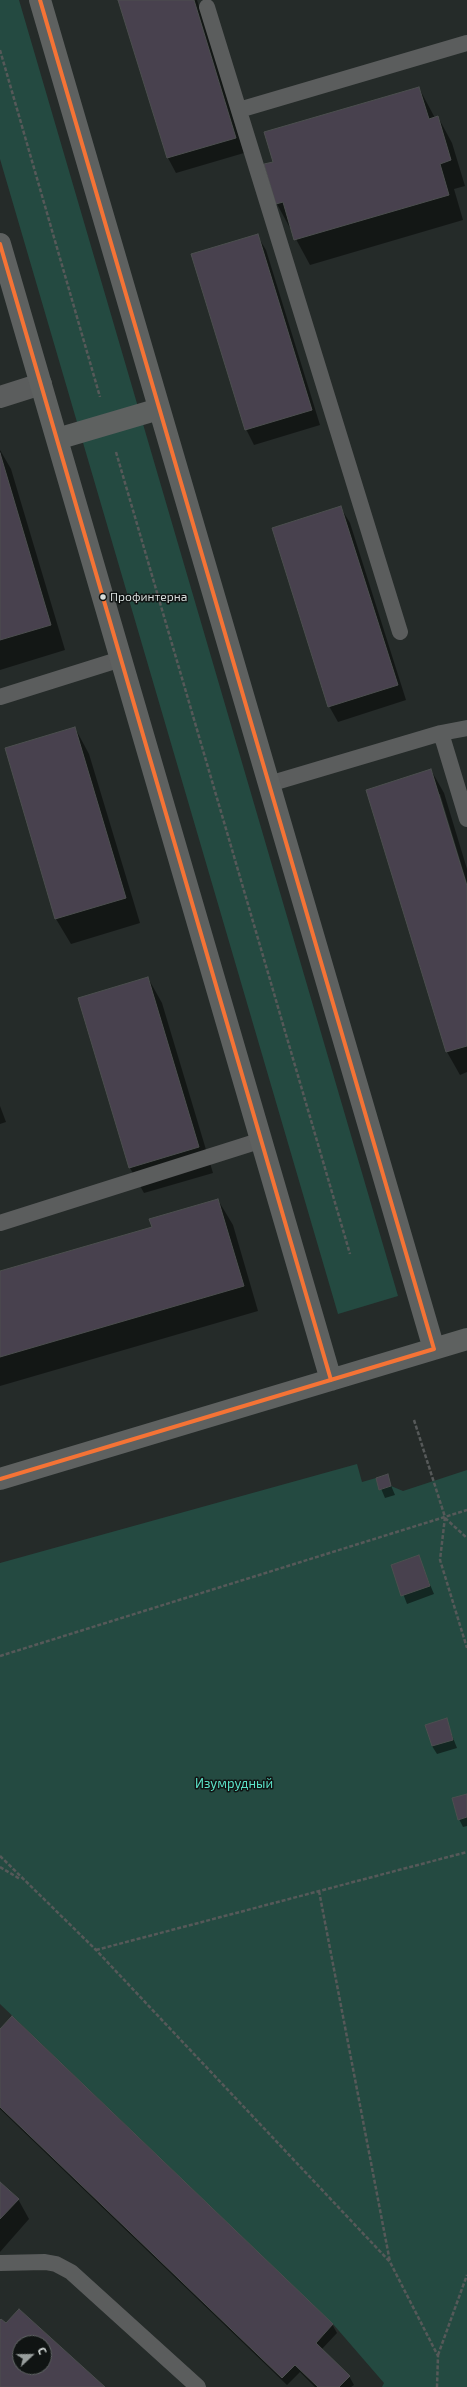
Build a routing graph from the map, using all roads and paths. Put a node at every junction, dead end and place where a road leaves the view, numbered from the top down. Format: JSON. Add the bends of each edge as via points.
{"nodes":[{"id":1,"x":40,"y":0,"type":"edge"},
{"id":2,"x":207,"y":7,"type":"dead end"},
{"id":3,"x":467,"y":43,"type":"edge"},
{"id":4,"x":0,"y":50,"type":"edge"},
{"id":5,"x":239,"y":110,"type":"junction"},
{"id":6,"x":0,"y":244,"type":"edge"},
{"id":7,"x":41,"y":384,"type":"junction"},
{"id":8,"x":0,"y":397,"type":"edge"},
{"id":9,"x":159,"y":409,"type":"junction"},
{"id":10,"x":108,"y":424,"type":"junction"},
{"id":11,"x":57,"y":439,"type":"junction"},
{"id":12,"x":400,"y":632,"type":"dead end"},
{"id":13,"x":121,"y":659,"type":"junction"},
{"id":14,"x":0,"y":697,"type":"edge"},
{"id":15,"x":467,"y":728,"type":"edge"},
{"id":16,"x":441,"y":733,"type":"junction"},
{"id":17,"x":269,"y":784,"type":"junction"},
{"id":18,"x":467,"y":819,"type":"edge"},
{"id":19,"x":262,"y":1140,"type":"junction"},
{"id":20,"x":0,"y":1223,"type":"edge"},
{"id":21,"x":350,"y":1254,"type":"dead end"},
{"id":22,"x":467,"y":1339,"type":"edge"},
{"id":23,"x":434,"y":1349,"type":"junction"},
{"id":24,"x":331,"y":1380,"type":"junction"},
{"id":25,"x":414,"y":1420,"type":"dead end"},
{"id":26,"x":0,"y":1479,"type":"edge"},
{"id":27,"x":467,"y":1510,"type":"edge"},
{"id":28,"x":444,"y":1517,"type":"junction"},
{"id":29,"x":467,"y":1538,"type":"edge"},
{"id":30,"x":467,"y":1648,"type":"edge"},
{"id":31,"x":0,"y":1656,"type":"edge"},
{"id":32,"x":467,"y":1852,"type":"edge"},
{"id":33,"x":0,"y":1856,"type":"edge"},
{"id":34,"x":0,"y":1867,"type":"edge"},
{"id":35,"x":25,"y":1881,"type":"junction"},
{"id":36,"x":319,"y":1891,"type":"junction"},
{"id":37,"x":96,"y":1950,"type":"junction"},
{"id":38,"x":390,"y":2262,"type":"junction"},
{"id":39,"x":0,"y":2263,"type":"edge"},
{"id":40,"x":467,"y":2276,"type":"edge"},
{"id":41,"x":438,"y":2356,"type":"junction"},
{"id":42,"x":198,"y":2387,"type":"edge"},
{"id":43,"x":436,"y":2387,"type":"edge"}],
"edges":[{"from":1,"to":9,"type":"street"},
{"from":2,"to":5,"type":"lane"},
{"from":3,"to":5,"type":"lane"},
{"from":4,"to":10,"type":"path"},
{"from":5,"to":12,"type":"lane"},
{"from":6,"to":7,"type":"street"},
{"from":7,"to":8,"type":"street"},
{"from":7,"to":11,"type":"street"},
{"from":9,"to":10,"type":"street"},
{"from":9,"to":17,"type":"street"},
{"from":10,"to":11,"type":"street"},
{"from":10,"to":21,"type":"path"},
{"from":11,"to":13,"type":"street"},
{"from":13,"to":14,"type":"lane"},
{"from":13,"to":19,"type":"street"},
{"from":15,"to":16,"type":"lane"},
{"from":16,"to":17,"type":"lane"},
{"from":16,"to":18,"type":"lane"},
{"from":17,"to":23,"type":"street"},
{"from":19,"to":20,"type":"lane"},
{"from":19,"to":24,"type":"street"},
{"from":22,"to":23,"type":"street"},
{"from":23,"to":24,"type":"street"},
{"from":24,"to":26,"type":"street"},
{"from":25,"to":28,"type":"path"},
{"from":27,"to":28,"type":"path"},
{"from":28,"to":29,"type":"path"},
{"from":28,"to":30,"type":"path","via":[[440,1560]]},
{"from":28,"to":31,"type":"path"},
{"from":32,"to":36,"type":"path"},
{"from":33,"to":35,"type":"path"},
{"from":34,"to":35,"type":"path"},
{"from":35,"to":37,"type":"path"},
{"from":36,"to":37,"type":"path"},
{"from":36,"to":38,"type":"path"},
{"from":37,"to":38,"type":"path"},
{"from":38,"to":41,"type":"path"},
{"from":39,"to":42,"type":"lane","via":[[45,2262],[56,2264],[71,2272]]},
{"from":40,"to":41,"type":"path"},
{"from":41,"to":43,"type":"path"}]}
